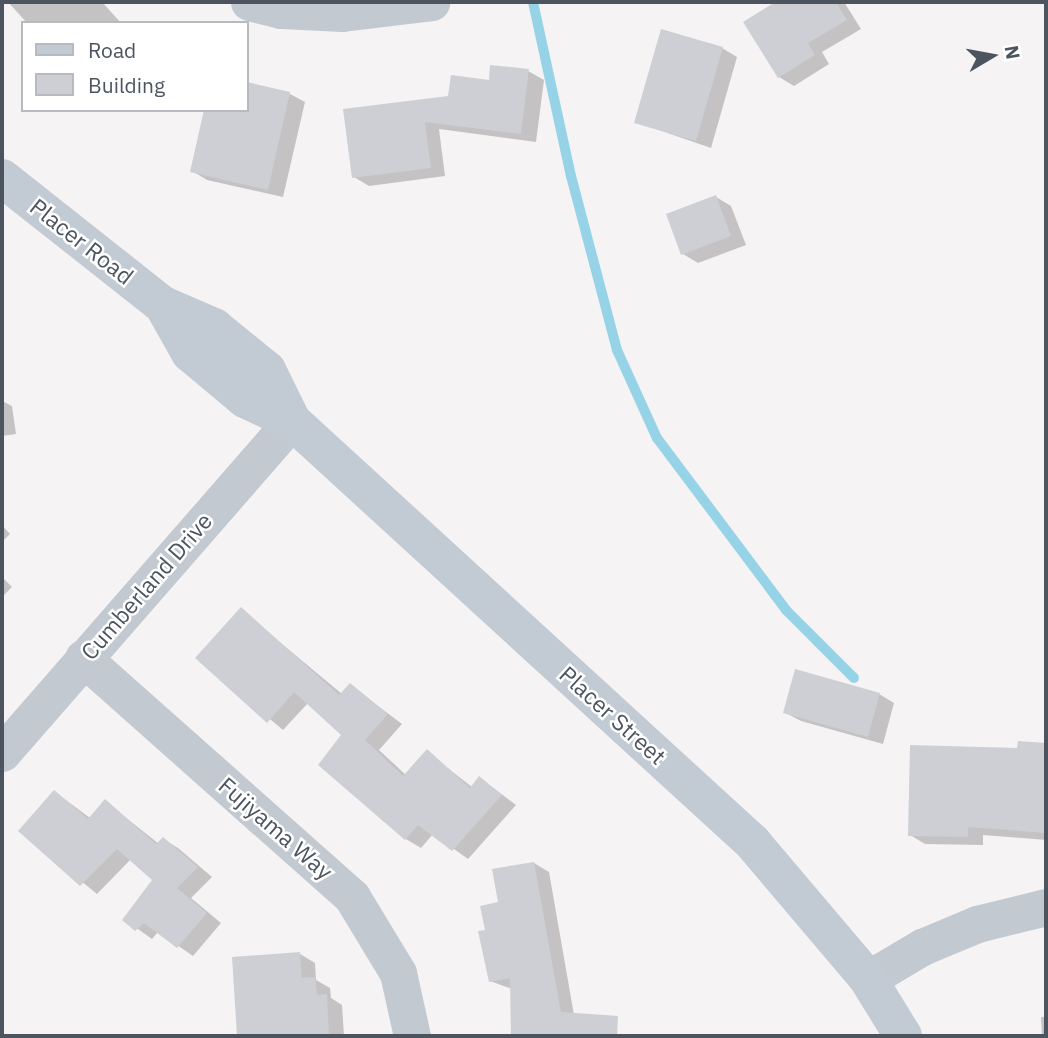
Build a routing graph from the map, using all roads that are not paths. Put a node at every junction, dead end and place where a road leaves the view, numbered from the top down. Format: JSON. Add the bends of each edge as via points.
{"nodes":[{"id":1,"x":249,"y":2,"type":"edge"},
{"id":2,"x":431,"y":2,"type":"edge"},
{"id":3,"x":2,"y":178,"type":"edge"},
{"id":4,"x":292,"y":421,"type":"junction"},
{"id":5,"x":83,"y":658,"type":"junction"},
{"id":6,"x":2,"y":752,"type":"edge"},
{"id":7,"x":1046,"y":907,"type":"edge"},
{"id":8,"x":868,"y":979,"type":"junction"},
{"id":9,"x":412,"y":1036,"type":"edge"},
{"id":10,"x":904,"y":1036,"type":"edge"}],
"edges":[{"from":1,"to":2,"type":"street","via":[[281,10],[342,13]]},
{"from":3,"to":4,"type":"main road","name":"Placer Road","via":[[163,304],[214,327],[267,370]]},
{"from":4,"to":5,"type":"street","name":"Cumberland Drive"},
{"from":4,"to":8,"type":"main road","name":"Placer Street","via":[[752,842]]},
{"from":5,"to":6,"type":"street","name":"Cumberland Drive"},
{"from":5,"to":9,"type":"street","name":"Fujiyama Way","via":[[352,897],[398,973]]},
{"from":7,"to":8,"type":"street","via":[[977,924],[922,947]]},
{"from":8,"to":10,"type":"main road","name":"Placer Street"}]}
